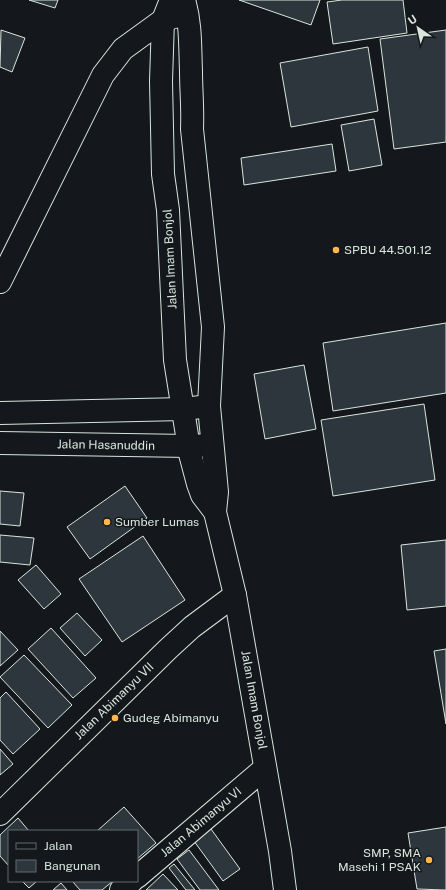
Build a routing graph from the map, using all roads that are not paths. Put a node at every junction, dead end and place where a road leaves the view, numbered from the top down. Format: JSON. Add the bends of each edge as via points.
{"nodes":[{"id":1,"x":171,"y":0,"type":"edge"},
{"id":2,"x":186,"y":7,"type":"edge"},
{"id":3,"x":163,"y":20,"type":"junction"},
{"id":4,"x":0,"y":282,"type":"edge"},
{"id":5,"x":209,"y":406,"type":"junction"},
{"id":6,"x":184,"y":409,"type":"junction"},
{"id":7,"x":0,"y":413,"type":"edge"},
{"id":8,"x":0,"y":443,"type":"edge"},
{"id":9,"x":212,"y":444,"type":"junction"},
{"id":10,"x":189,"y":446,"type":"junction"},
{"id":11,"x":215,"y":512,"type":"junction"},
{"id":12,"x":235,"y":595,"type":"junction"},
{"id":13,"x":265,"y":768,"type":"junction"},
{"id":14,"x":0,"y":814,"type":"edge"},
{"id":15,"x":138,"y":876,"type":"edge"},
{"id":16,"x":131,"y":882,"type":"edge"},
{"id":17,"x":121,"y":890,"type":"edge"},
{"id":18,"x":285,"y":890,"type":"edge"}],
"edges":[{"from":1,"to":3,"type":"main road","name":"Jalan Imam Bonjol"},
{"from":2,"to":3,"type":"main road"},
{"from":2,"to":5,"type":"main road","name":"Jalan Imam Bonjol","via":[[193,105],[192,129],[213,326]]},
{"from":3,"to":4,"type":"main road","via":[[123,49],[104,75]]},
{"from":3,"to":6,"type":"main road","name":"Jalan Imam Bonjol","via":[[163,174],[168,210],[175,360]]},
{"from":5,"to":6,"type":"main road"},
{"from":5,"to":9,"type":"main road","name":"Jalan Imam Bonjol"},
{"from":6,"to":7,"type":"main road"},
{"from":6,"to":10,"type":"main road","name":"Jalan Imam Bonjol"},
{"from":8,"to":10,"type":"main road","name":"Jalan Hasanuddin"},
{"from":9,"to":10,"type":"main road","name":"Jalan Hasanuddin"},
{"from":9,"to":11,"type":"main road","name":"Jalan Imam Bonjol","via":[[218,492]]},
{"from":10,"to":11,"type":"main road","name":"Jalan Imam Bonjol","via":[[202,495]]},
{"from":11,"to":12,"type":"main road","name":"Jalan Imam Bonjol"},
{"from":12,"to":13,"type":"main road","name":"Jalan Imam Bonjol"},
{"from":12,"to":14,"type":"main road","name":"Jalan Abimanyu VII","via":[[192,627],[168,649]]},
{"from":13,"to":15,"type":"main road","name":"Jalan Abimanyu VI"},
{"from":13,"to":18,"type":"main road","name":"Jalan Imam Bonjol"},
{"from":16,"to":17,"type":"main road"}]}
